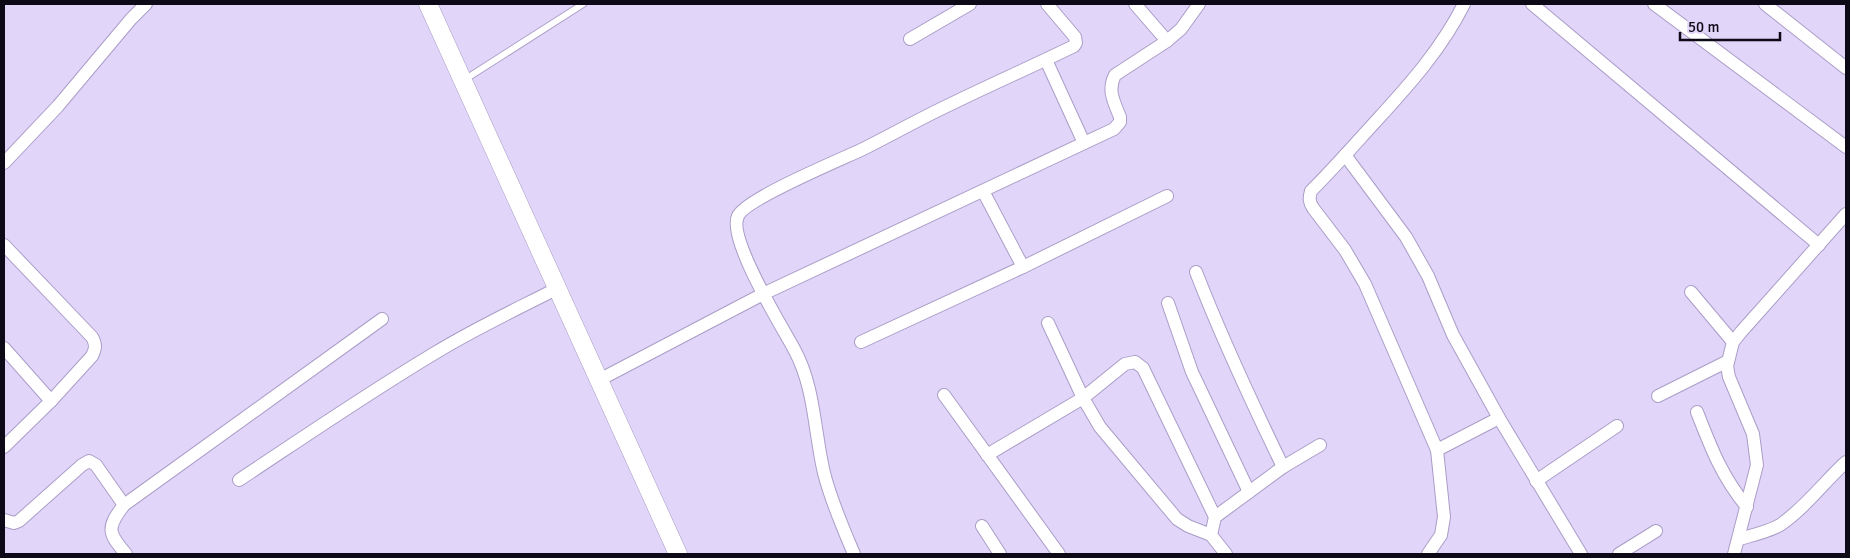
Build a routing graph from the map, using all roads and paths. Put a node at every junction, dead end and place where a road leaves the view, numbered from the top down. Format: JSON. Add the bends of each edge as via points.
{"nodes":[{"id":1,"x":146,"y":4,"type":"edge"},
{"id":2,"x":428,"y":4,"type":"edge"},
{"id":3,"x":583,"y":4,"type":"edge"},
{"id":4,"x":970,"y":4,"type":"edge"},
{"id":5,"x":1047,"y":4,"type":"edge"},
{"id":6,"x":1134,"y":4,"type":"edge"},
{"id":7,"x":1199,"y":4,"type":"edge"},
{"id":8,"x":1464,"y":4,"type":"edge"},
{"id":9,"x":1532,"y":4,"type":"edge"},
{"id":10,"x":1654,"y":4,"type":"edge"},
{"id":11,"x":1765,"y":4,"type":"edge"},
{"id":12,"x":910,"y":39,"type":"dead end"},
{"id":13,"x":1167,"y":40,"type":"junction"},
{"id":14,"x":1046,"y":60,"type":"junction"},
{"id":15,"x":1846,"y":68,"type":"edge"},
{"id":16,"x":462,"y":81,"type":"junction"},
{"id":17,"x":1084,"y":143,"type":"junction"},
{"id":18,"x":1846,"y":147,"type":"edge"},
{"id":19,"x":1345,"y":155,"type":"junction"},
{"id":20,"x":4,"y":163,"type":"edge"},
{"id":21,"x":983,"y":191,"type":"junction"},
{"id":22,"x":1167,"y":196,"type":"dead end"},
{"id":23,"x":1846,"y":214,"type":"edge"},
{"id":24,"x":4,"y":245,"type":"edge"},
{"id":25,"x":1819,"y":245,"type":"junction"},
{"id":26,"x":1023,"y":267,"type":"junction"},
{"id":27,"x":1196,"y":272,"type":"dead end"},
{"id":28,"x":556,"y":289,"type":"junction"},
{"id":29,"x":1692,"y":292,"type":"dead end"},
{"id":30,"x":763,"y":294,"type":"junction"},
{"id":31,"x":1168,"y":303,"type":"dead end"},
{"id":32,"x":382,"y":319,"type":"dead end"},
{"id":33,"x":1048,"y":323,"type":"dead end"},
{"id":34,"x":861,"y":342,"type":"dead end"},
{"id":35,"x":1733,"y":342,"type":"junction"},
{"id":36,"x":4,"y":348,"type":"edge"},
{"id":37,"x":1728,"y":360,"type":"junction"},
{"id":38,"x":599,"y":380,"type":"junction"},
{"id":39,"x":944,"y":395,"type":"dead end"},
{"id":40,"x":1658,"y":396,"type":"dead end"},
{"id":41,"x":1083,"y":398,"type":"junction"},
{"id":42,"x":51,"y":401,"type":"junction"},
{"id":43,"x":1697,"y":412,"type":"dead end"},
{"id":44,"x":1499,"y":418,"type":"junction"},
{"id":45,"x":1617,"y":426,"type":"dead end"},
{"id":46,"x":1320,"y":445,"type":"dead end"},
{"id":47,"x":4,"y":447,"type":"edge"},
{"id":48,"x":1437,"y":450,"type":"junction"},
{"id":49,"x":986,"y":455,"type":"junction"},
{"id":50,"x":1846,"y":462,"type":"edge"},
{"id":51,"x":1283,"y":468,"type":"junction"},
{"id":52,"x":240,"y":480,"type":"dead end"},
{"id":53,"x":1536,"y":481,"type":"junction"},
{"id":54,"x":1249,"y":492,"type":"junction"},
{"id":55,"x":124,"y":505,"type":"junction"},
{"id":56,"x":1747,"y":508,"type":"junction"},
{"id":57,"x":1215,"y":517,"type":"junction"},
{"id":58,"x":4,"y":520,"type":"edge"},
{"id":59,"x":982,"y":526,"type":"dead end"},
{"id":60,"x":1656,"y":531,"type":"dead end"},
{"id":61,"x":1211,"y":535,"type":"junction"},
{"id":62,"x":1739,"y":539,"type":"junction"},
{"id":63,"x":126,"y":554,"type":"edge"},
{"id":64,"x":678,"y":554,"type":"edge"},
{"id":65,"x":854,"y":554,"type":"edge"},
{"id":66,"x":1000,"y":554,"type":"edge"},
{"id":67,"x":1058,"y":554,"type":"edge"},
{"id":68,"x":1226,"y":554,"type":"edge"},
{"id":69,"x":1428,"y":554,"type":"edge"},
{"id":70,"x":1581,"y":554,"type":"edge"},
{"id":71,"x":1619,"y":554,"type":"edge"},
{"id":72,"x":1734,"y":554,"type":"edge"}],
"edges":[{"from":1,"to":20,"type":"street"},
{"from":2,"to":16,"type":"street"},
{"from":3,"to":16,"type":"lane"},
{"from":4,"to":12,"type":"street"},
{"from":5,"to":14,"type":"street","via":[[1076,40],[1074,46]]},
{"from":6,"to":13,"type":"street"},
{"from":7,"to":13,"type":"street","via":[[1181,29]]},
{"from":8,"to":19,"type":"street","via":[[1434,54]]},
{"from":9,"to":25,"type":"street"},
{"from":10,"to":18,"type":"street"},
{"from":11,"to":15,"type":"street"},
{"from":13,"to":17,"type":"street","via":[[1115,75],[1111,92],[1120,122],[1114,129]]},
{"from":14,"to":17,"type":"street"},
{"from":14,"to":30,"type":"street","via":[[776,190],[742,210],[735,226],[737,236]]},
{"from":16,"to":28,"type":"street"},
{"from":17,"to":21,"type":"street"},
{"from":19,"to":44,"type":"street","via":[[1406,237],[1428,276],[1453,335]]},
{"from":19,"to":48,"type":"street","via":[[1311,191],[1310,202],[1365,284]]},
{"from":21,"to":26,"type":"street"},
{"from":21,"to":30,"type":"street"},
{"from":22,"to":26,"type":"street"},
{"from":23,"to":25,"type":"street"},
{"from":24,"to":42,"type":"street","via":[[92,336],[95,343],[92,356]]},
{"from":25,"to":35,"type":"street"},
{"from":26,"to":34,"type":"street"},
{"from":27,"to":51,"type":"street","via":[[1247,394]]},
{"from":28,"to":38,"type":"street"},
{"from":28,"to":52,"type":"street","via":[[435,353]]},
{"from":29,"to":35,"type":"street"},
{"from":30,"to":38,"type":"street"},
{"from":30,"to":65,"type":"street","via":[[803,367],[829,492]]},
{"from":31,"to":54,"type":"street","via":[[1192,372]]},
{"from":32,"to":55,"type":"street"},
{"from":33,"to":41,"type":"street"},
{"from":35,"to":37,"type":"street"},
{"from":36,"to":42,"type":"street"},
{"from":37,"to":40,"type":"street"},
{"from":37,"to":56,"type":"street","via":[[1729,377],[1753,434],[1757,454]]},
{"from":38,"to":64,"type":"street"},
{"from":39,"to":49,"type":"street"},
{"from":41,"to":49,"type":"street"},
{"from":41,"to":57,"type":"street","via":[[1125,364],[1135,362],[1143,368]]},
{"from":41,"to":61,"type":"street","via":[[1100,427],[1177,519]]},
{"from":42,"to":47,"type":"street"},
{"from":43,"to":56,"type":"street","via":[[1722,472]]},
{"from":44,"to":48,"type":"street"},
{"from":44,"to":53,"type":"street"},
{"from":45,"to":53,"type":"street"},
{"from":46,"to":51,"type":"street"},
{"from":48,"to":69,"type":"street","via":[[1444,517],[1441,535]]},
{"from":49,"to":67,"type":"street"},
{"from":50,"to":62,"type":"street","via":[[1798,511],[1779,525]]},
{"from":51,"to":54,"type":"street"},
{"from":53,"to":70,"type":"street"},
{"from":54,"to":57,"type":"street"},
{"from":55,"to":58,"type":"street","via":[[96,465],[89,461],[20,521]]},
{"from":55,"to":63,"type":"street","via":[[113,519],[112,533]]},
{"from":56,"to":62,"type":"street"},
{"from":57,"to":61,"type":"street"},
{"from":59,"to":66,"type":"street"},
{"from":60,"to":71,"type":"street"},
{"from":61,"to":68,"type":"street"},
{"from":62,"to":72,"type":"street"}]}
